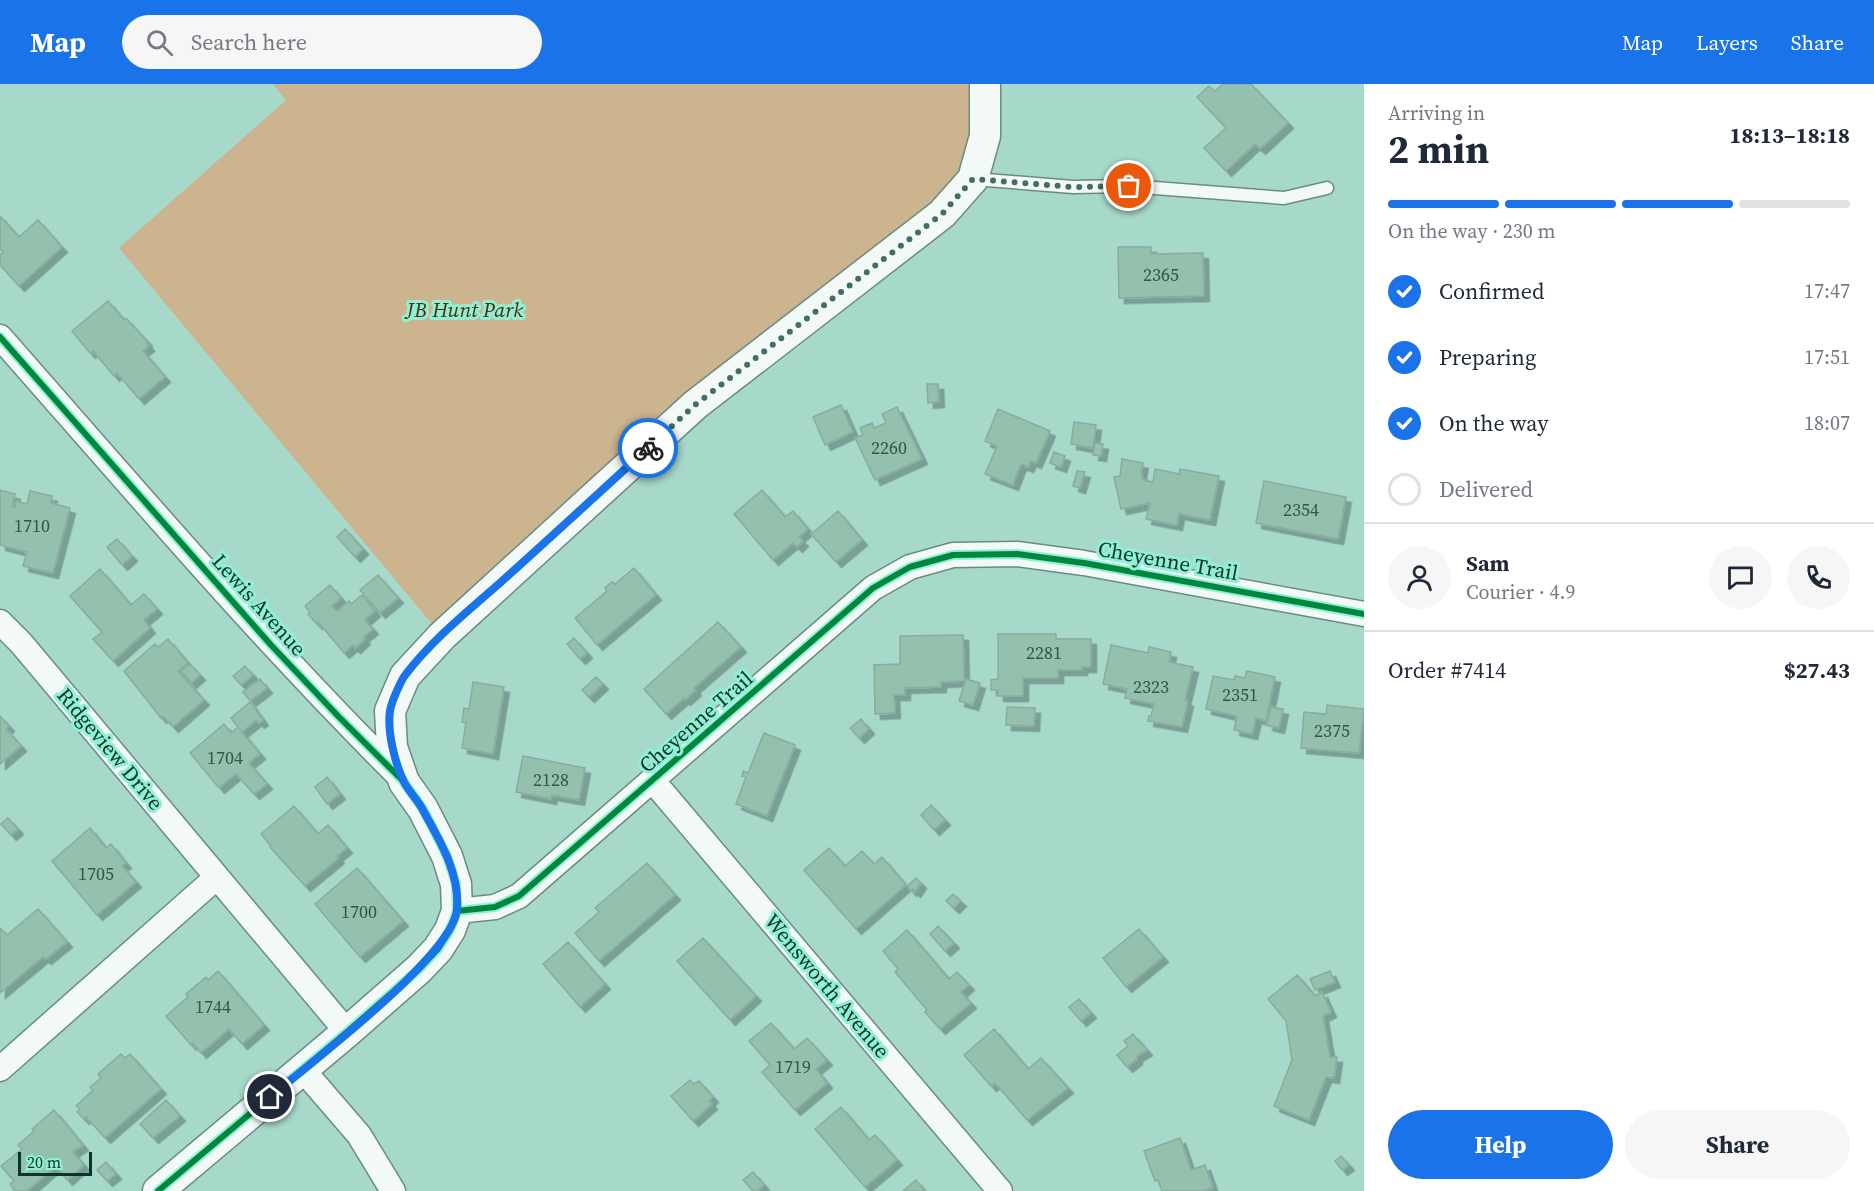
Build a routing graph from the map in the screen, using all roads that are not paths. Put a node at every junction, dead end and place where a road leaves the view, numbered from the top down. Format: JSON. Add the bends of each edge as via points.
{"nodes":[{"id":1,"x":985,"y":84,"type":"edge"},
{"id":2,"x":973,"y":179,"type":"junction"},
{"id":3,"x":1327,"y":188,"type":"dead end"},
{"id":4,"x":0,"y":337,"type":"edge"},
{"id":5,"x":1364,"y":614,"type":"edge"},
{"id":6,"x":0,"y":622,"type":"edge"},
{"id":7,"x":653,"y":781,"type":"junction"},
{"id":8,"x":404,"y":782,"type":"junction"},
{"id":9,"x":217,"y":878,"type":"junction"},
{"id":10,"x":457,"y":911,"type":"junction"},
{"id":11,"x":348,"y":1032,"type":"junction"},
{"id":12,"x":0,"y":1069,"type":"edge"},
{"id":13,"x":303,"y":1070,"type":"junction"},
{"id":14,"x":158,"y":1191,"type":"edge"},
{"id":15,"x":393,"y":1191,"type":"edge"},
{"id":16,"x":1000,"y":1191,"type":"edge"}],
"edges":[{"from":1,"to":2,"type":"street","via":[[985,136]]},
{"from":2,"to":3,"type":"lane","via":[[1284,198]]},
{"from":2,"to":8,"type":"street","via":[[942,214],[695,405],[431,646],[405,676],[390,711],[392,747]]},
{"from":4,"to":8,"type":"street","name":"Lewis Avenue","via":[[271,645]]},
{"from":5,"to":7,"type":"street","name":"Cheyenne Trail","via":[[1084,562],[1017,554],[953,555],[910,567],[873,588]]},
{"from":6,"to":9,"type":"street","name":"Ridgeview Drive","via":[[21,642]]},
{"from":7,"to":10,"type":"street","name":"Cheyenne Trail","via":[[519,896],[495,907]]},
{"from":7,"to":16,"type":"street","name":"Wensworth Avenue"},
{"from":8,"to":10,"type":"street","name":"Lewis Avenue","via":[[447,856],[456,884]]},
{"from":9,"to":11,"type":"street","name":"Ridgeview Drive"},
{"from":9,"to":12,"type":"street"},
{"from":10,"to":11,"type":"street","via":[[438,949]]},
{"from":11,"to":13,"type":"street"},
{"from":13,"to":14,"type":"street"},
{"from":13,"to":15,"type":"street","via":[[359,1135]]}]}
